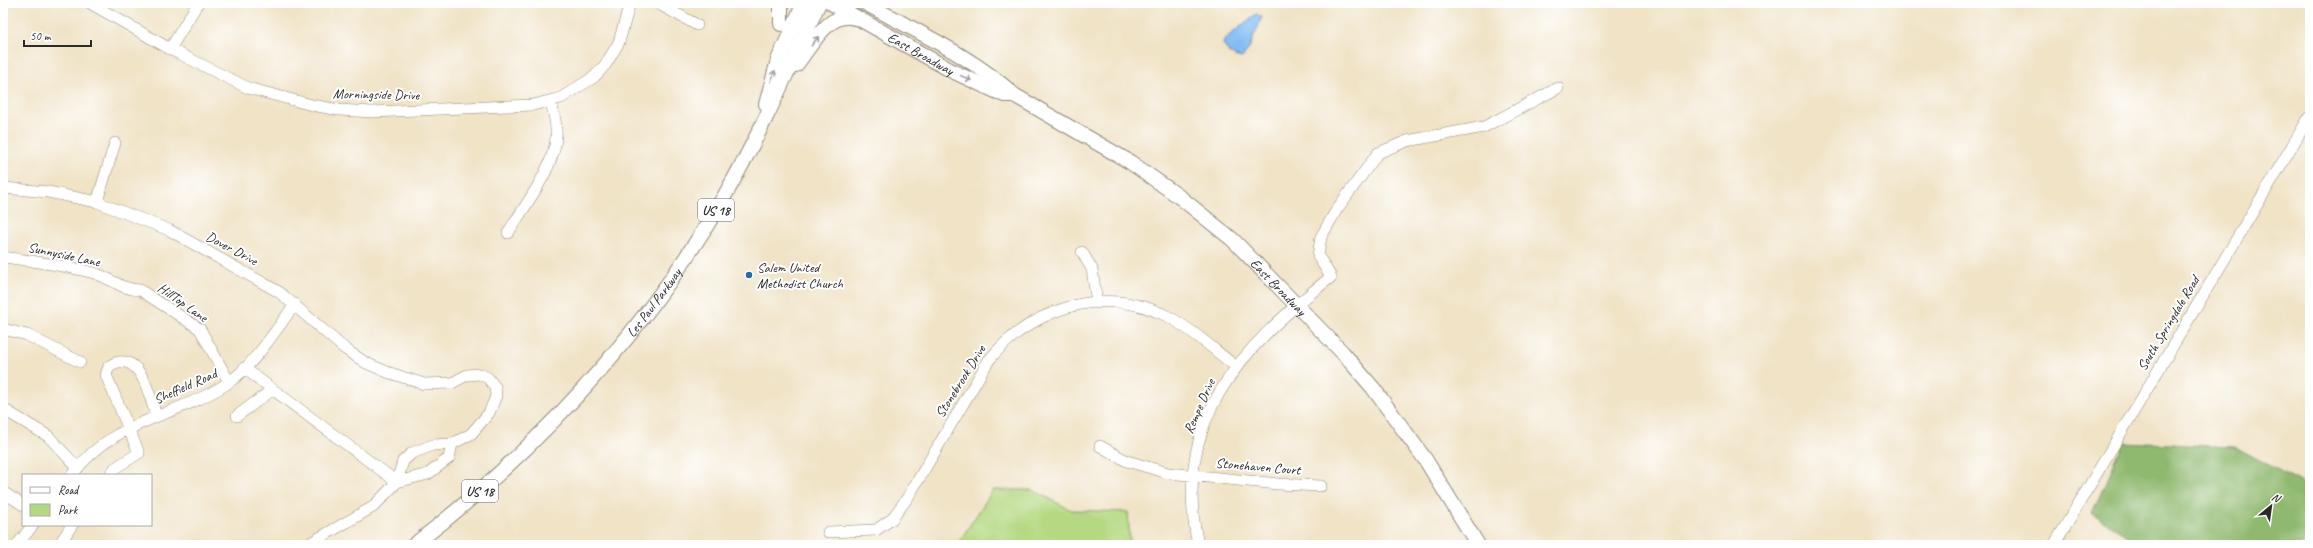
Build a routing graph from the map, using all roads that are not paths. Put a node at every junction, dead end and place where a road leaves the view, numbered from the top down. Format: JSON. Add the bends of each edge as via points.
{"nodes":[{"id":1,"x":90,"y":3,"type":"edge"},
{"id":2,"x":198,"y":3,"type":"edge"},
{"id":3,"x":630,"y":3,"type":"edge"},
{"id":4,"x":657,"y":3,"type":"edge"},
{"id":5,"x":781,"y":3,"type":"edge"},
{"id":6,"x":804,"y":3,"type":"edge"},
{"id":7,"x":819,"y":3,"type":"edge"},
{"id":8,"x":831,"y":3,"type":"edge"},
{"id":9,"x":864,"y":3,"type":"edge"},
{"id":10,"x":880,"y":3,"type":"edge"},
{"id":11,"x":860,"y":20,"type":"junction"},
{"id":12,"x":780,"y":24,"type":"dead end"},
{"id":13,"x":697,"y":25,"type":"dead end"},
{"id":14,"x":906,"y":26,"type":"junction"},
{"id":15,"x":170,"y":49,"type":"junction"},
{"id":16,"x":782,"y":83,"type":"junction"},
{"id":17,"x":1558,"y":88,"type":"dead end"},
{"id":18,"x":1014,"y":95,"type":"junction"},
{"id":19,"x":551,"y":102,"type":"junction"},
{"id":20,"x":2310,"y":116,"type":"edge"},
{"id":21,"x":760,"y":128,"type":"junction"},
{"id":22,"x":116,"y":143,"type":"dead end"},
{"id":23,"x":3,"y":188,"type":"edge"},
{"id":24,"x":97,"y":202,"type":"junction"},
{"id":25,"x":508,"y":233,"type":"dead end"},
{"id":26,"x":1082,"y":252,"type":"dead end"},
{"id":27,"x":3,"y":257,"type":"edge"},
{"id":28,"x":140,"y":290,"type":"joint"},
{"id":29,"x":1097,"y":302,"type":"junction"},
{"id":30,"x":295,"y":304,"type":"junction"},
{"id":31,"x":1296,"y":305,"type":"junction"},
{"id":32,"x":3,"y":329,"type":"edge"},
{"id":33,"x":80,"y":362,"type":"dead end"},
{"id":34,"x":1235,"y":366,"type":"junction"},
{"id":35,"x":244,"y":368,"type":"junction"},
{"id":36,"x":229,"y":382,"type":"junction"},
{"id":37,"x":272,"y":390,"type":"junction"},
{"id":38,"x":3,"y":409,"type":"edge"},
{"id":39,"x":156,"y":416,"type":"junction"},
{"id":40,"x":238,"y":416,"type":"dead end"},
{"id":41,"x":129,"y":428,"type":"junction"},
{"id":42,"x":452,"y":444,"type":"junction"},
{"id":43,"x":1100,"y":446,"type":"dead end"},
{"id":44,"x":75,"y":471,"type":"edge"},
{"id":45,"x":111,"y":474,"type":"edge"},
{"id":46,"x":1192,"y":475,"type":"junction"},
{"id":47,"x":397,"y":482,"type":"junction"},
{"id":48,"x":1321,"y":486,"type":"dead end"},
{"id":49,"x":3,"y":492,"type":"edge"},
{"id":50,"x":22,"y":504,"type":"edge"},
{"id":51,"x":32,"y":526,"type":"edge"},
{"id":52,"x":71,"y":526,"type":"edge"},
{"id":53,"x":828,"y":532,"type":"dead end"},
{"id":54,"x":17,"y":545,"type":"edge"},
{"id":55,"x":59,"y":545,"type":"edge"},
{"id":56,"x":307,"y":545,"type":"edge"},
{"id":57,"x":414,"y":545,"type":"edge"},
{"id":58,"x":1198,"y":545,"type":"edge"},
{"id":59,"x":1478,"y":545,"type":"edge"},
{"id":60,"x":2054,"y":545,"type":"edge"}],
"edges":[{"from":1,"to":15,"type":"street","name":"Morningside Drive"},
{"from":2,"to":15,"type":"street"},
{"from":3,"to":19,"type":"street","name":"Morningside Drive","via":[[619,42],[606,64],[578,88]]},
{"from":4,"to":13,"type":"street"},
{"from":5,"to":12,"type":"main road"},
{"from":21,"to":6,"type":"main road","one_way":true,"via":[[772,80]]},
{"from":7,"to":16,"type":"main road","name":"Les Paul Parkway","number":"US 18"},
{"from":8,"to":11,"type":"main road","name":"East Broadway"},
{"from":9,"to":14,"type":"main road","name":"East Broadway"},
{"from":10,"to":14,"type":"main road"},
{"from":16,"to":11,"type":"main road","one_way":true,"via":[[831,22],[848,16]]},
{"from":11,"to":18,"type":"main road","name":"East Broadway","one_way":true,"via":[[952,71],[1004,95]]},
{"from":14,"to":18,"type":"main road","name":"East Broadway","via":[[1000,82]]},
{"from":15,"to":19,"type":"street","name":"Morningside Drive","via":[[248,88],[280,98],[339,110],[441,110]]},
{"from":16,"to":21,"type":"main road","name":"Les Paul Parkway","number":"US 18"},
{"from":17,"to":31,"type":"street","name":"Rempe Drive","via":[[1484,127],[1407,141],[1378,154],[1337,209],[1321,237],[1318,256],[1331,277]]},
{"from":18,"to":31,"type":"main road","name":"East Broadway","via":[[1119,154],[1181,198],[1233,240]]},
{"from":19,"to":25,"type":"street","via":[[556,130],[550,159],[546,171]]},
{"from":20,"to":60,"type":"street","name":"South Springdale Road"},
{"from":21,"to":57,"type":"main road","name":"Les Paul Parkway","number":"US 18","via":[[702,233],[671,280],[613,355],[568,408],[523,453],[474,497]]},
{"from":22,"to":24,"type":"street"},
{"from":23,"to":24,"type":"street","name":"Dover Drive","via":[[48,192]]},
{"from":24,"to":30,"type":"street","name":"Dover Drive","via":[[169,230],[259,279]]},
{"from":26,"to":29,"type":"street","via":[[1092,269]]},
{"from":27,"to":28,"type":"street","name":"Sunnyside Lane","via":[[53,264],[96,274],[128,290]]},
{"from":28,"to":36,"type":"street","name":"HillTop Lane","via":[[200,329]]},
{"from":29,"to":34,"type":"street","name":"Stonebrook Drive","via":[[1131,305],[1165,315],[1195,334]]},
{"from":29,"to":53,"type":"street","name":"Stonebrook Drive","via":[[1065,308],[1044,316],[1020,329],[1002,345],[980,374],[908,497],[892,519],[876,530]]},
{"from":30,"to":35,"type":"street","name":"Sheffield Road"},
{"from":30,"to":42,"type":"street","name":"Dover Drive","via":[[345,349],[366,363],[424,384],[452,383],[467,376],[480,374],[488,378],[495,387],[496,396],[489,413],[471,434]]},
{"from":31,"to":34,"type":"street","name":"Rempe Drive"},
{"from":31,"to":59,"type":"main road","name":"East Broadway","via":[[1347,357],[1396,419],[1435,474]]},
{"from":32,"to":33,"type":"street","via":[[27,335]]},
{"from":34,"to":46,"type":"street","name":"Rempe Drive","via":[[1218,393],[1206,420],[1198,443]]},
{"from":35,"to":36,"type":"street","name":"Sheffield Road"},
{"from":35,"to":37,"type":"street"},
{"from":36,"to":39,"type":"street","name":"Sheffield Road","via":[[206,396]]},
{"from":37,"to":40,"type":"street"},
{"from":37,"to":47,"type":"street"},
{"from":38,"to":44,"type":"street","via":[[48,436]]},
{"from":39,"to":41,"type":"street","name":"Sheffield Road"},
{"from":39,"to":41,"type":"street","via":[[140,371],[129,364],[113,363],[106,375]]},
{"from":41,"to":44,"type":"street","name":"Sheffield Road","via":[[104,442]]},
{"from":41,"to":45,"type":"street","via":[[139,453],[115,468]]},
{"from":42,"to":47,"type":"street","via":[[449,458],[428,474]]},
{"from":42,"to":47,"type":"street","via":[[433,445],[412,453],[403,461]]},
{"from":43,"to":46,"type":"street","name":"Stonehaven Court","via":[[1127,461],[1147,468]]},
{"from":46,"to":48,"type":"street","name":"Stonehaven Court"},
{"from":46,"to":58,"type":"street","name":"Rempe Drive","via":[[1193,521]]},
{"from":47,"to":56,"type":"street","via":[[373,507]]},
{"from":49,"to":50,"type":"street"},
{"from":51,"to":54,"type":"street"},
{"from":52,"to":55,"type":"street"}]}
